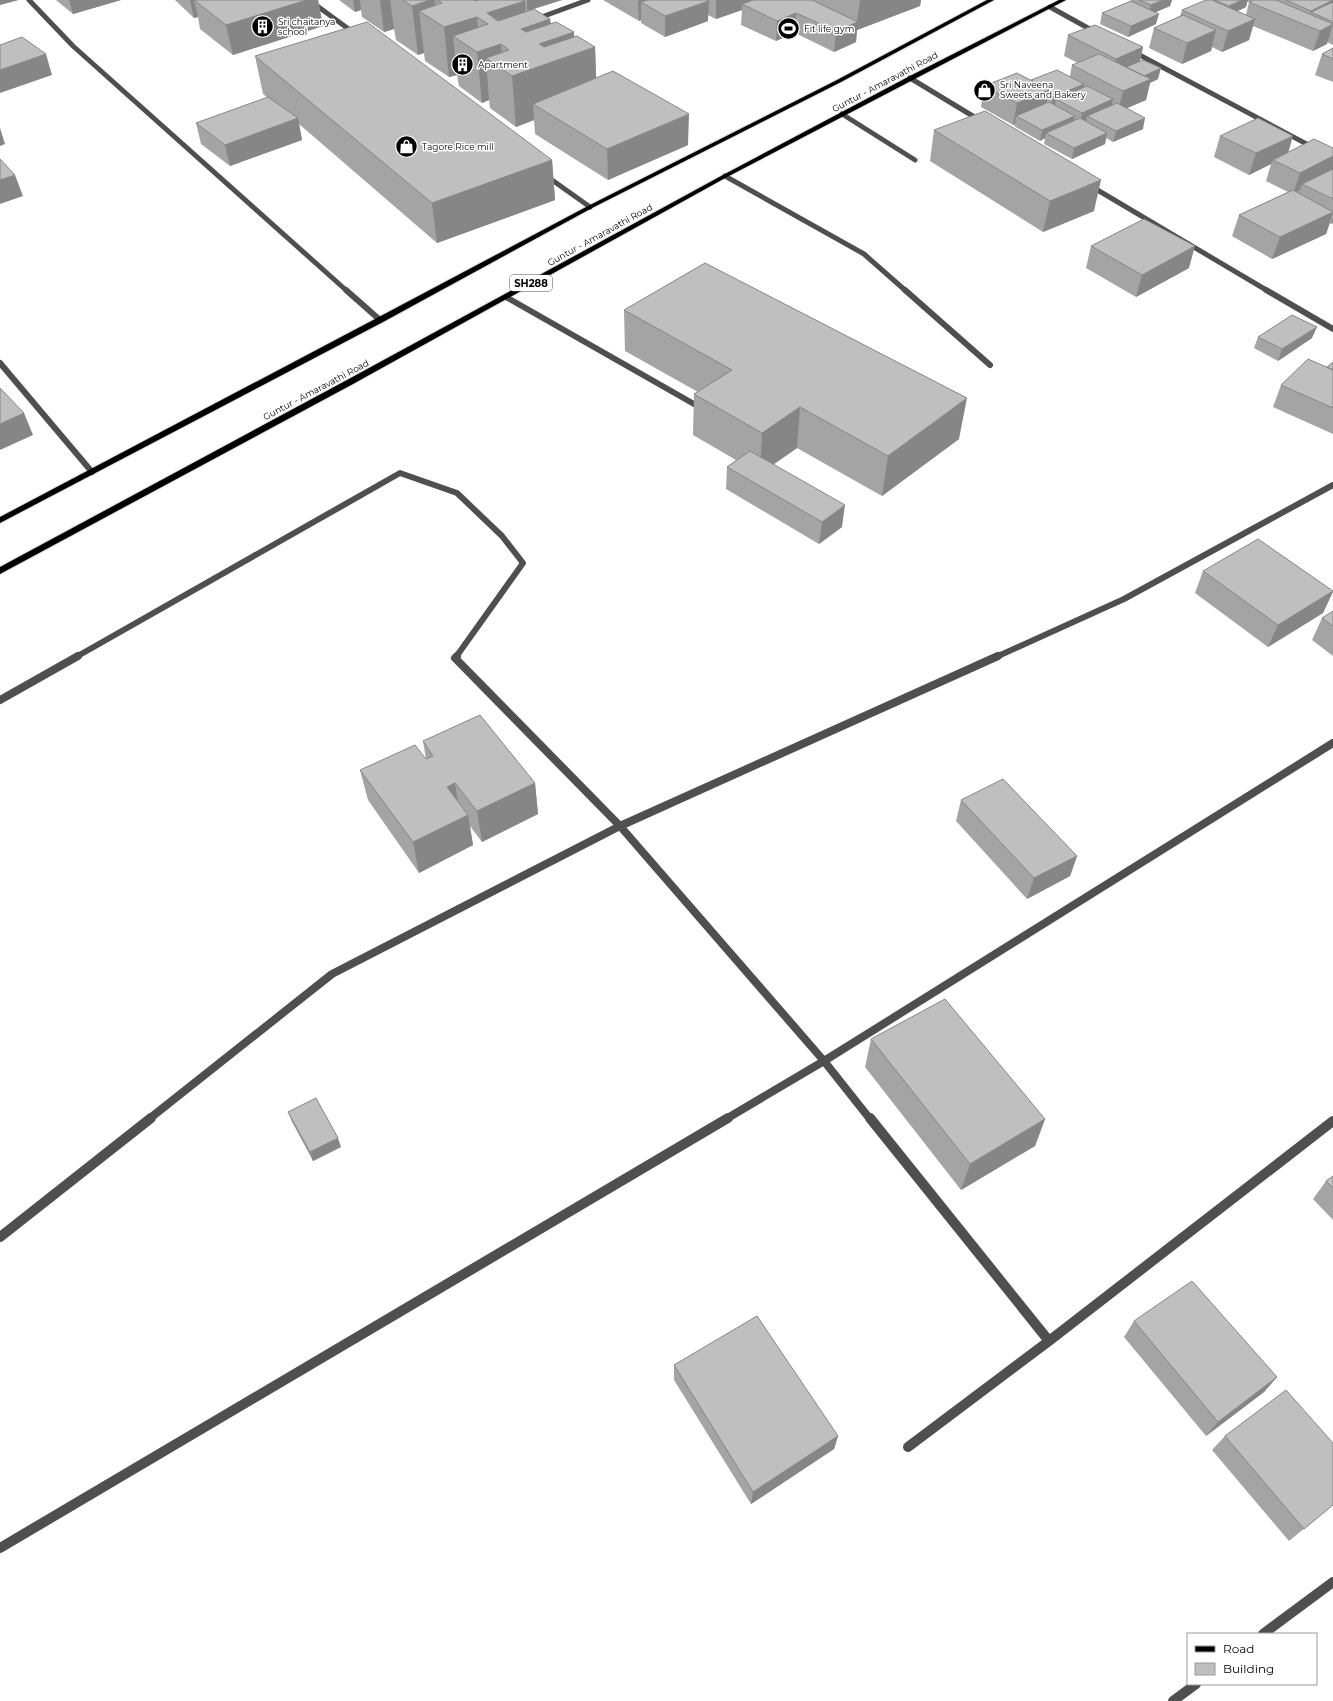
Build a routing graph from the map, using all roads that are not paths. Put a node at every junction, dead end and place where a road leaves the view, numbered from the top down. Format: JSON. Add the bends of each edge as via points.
{"nodes":[{"id":1,"x":29,"y":0,"type":"edge"},
{"id":2,"x":309,"y":0,"type":"edge"},
{"id":3,"x":588,"y":0,"type":"edge"},
{"id":4,"x":991,"y":0,"type":"edge"},
{"id":5,"x":1064,"y":0,"type":"edge"},
{"id":6,"x":1050,"y":7,"type":"junction"},
{"id":7,"x":527,"y":23,"type":"edge"},
{"id":8,"x":1105,"y":37,"type":"edge"},
{"id":9,"x":360,"y":38,"type":"edge"},
{"id":10,"x":1126,"y":48,"type":"edge"},
{"id":11,"x":910,"y":78,"type":"junction"},
{"id":12,"x":842,"y":114,"type":"junction"},
{"id":13,"x":985,"y":123,"type":"edge"},
{"id":14,"x":1333,"y":158,"type":"edge"},
{"id":15,"x":915,"y":160,"type":"dead end"},
{"id":16,"x":539,"y":170,"type":"edge"},
{"id":17,"x":725,"y":176,"type":"junction"},
{"id":18,"x":1080,"y":179,"type":"edge"},
{"id":19,"x":590,"y":207,"type":"junction"},
{"id":20,"x":506,"y":297,"type":"junction"},
{"id":21,"x":380,"y":320,"type":"junction"},
{"id":22,"x":1333,"y":329,"type":"edge"},
{"id":23,"x":0,"y":363,"type":"edge"},
{"id":24,"x":990,"y":365,"type":"dead end"},
{"id":25,"x":701,"y":408,"type":"edge"},
{"id":26,"x":92,"y":472,"type":"junction"},
{"id":27,"x":1333,"y":485,"type":"edge"},
{"id":28,"x":0,"y":520,"type":"edge"},
{"id":29,"x":0,"y":571,"type":"edge"},
{"id":30,"x":0,"y":700,"type":"edge"},
{"id":31,"x":1333,"y":743,"type":"edge"},
{"id":32,"x":620,"y":826,"type":"junction"},
{"id":33,"x":824,"y":1061,"type":"junction"},
{"id":34,"x":1333,"y":1121,"type":"edge"},
{"id":35,"x":0,"y":1237,"type":"edge"},
{"id":36,"x":1049,"y":1341,"type":"junction"},
{"id":37,"x":908,"y":1447,"type":"dead end"},
{"id":38,"x":0,"y":1548,"type":"edge"},
{"id":39,"x":1333,"y":1582,"type":"edge"},
{"id":40,"x":1264,"y":1633,"type":"edge"},
{"id":41,"x":1195,"y":1685,"type":"edge"},
{"id":42,"x":1173,"y":1701,"type":"edge"}],
"edges":[{"from":1,"to":21,"type":"street","via":[[73,46]]},
{"from":2,"to":9,"type":"street"},
{"from":3,"to":7,"type":"street"},
{"from":4,"to":19,"type":"main road","via":[[839,81]]},
{"from":5,"to":6,"type":"main road","name":"Guntur - Amaravathi Road","number":"SH288"},
{"from":6,"to":8,"type":"street"},
{"from":6,"to":11,"type":"main road","name":"Guntur - Amaravathi Road","number":"SH288"},
{"from":10,"to":14,"type":"street"},
{"from":11,"to":12,"type":"main road","name":"Guntur - Amaravathi Road","number":"SH288"},
{"from":11,"to":13,"type":"street"},
{"from":12,"to":15,"type":"street"},
{"from":12,"to":17,"type":"main road","name":"Guntur - Amaravathi Road","number":"SH288"},
{"from":16,"to":19,"type":"street"},
{"from":17,"to":20,"type":"main road","name":"Guntur - Amaravathi Road","number":"SH288"},
{"from":17,"to":24,"type":"street","via":[[864,254]]},
{"from":18,"to":22,"type":"street"},
{"from":19,"to":21,"type":"main road"},
{"from":20,"to":25,"type":"street"},
{"from":20,"to":29,"type":"main road","name":"Guntur - Amaravathi Road","number":"SH288"},
{"from":21,"to":26,"type":"main road"},
{"from":23,"to":26,"type":"street"},
{"from":26,"to":28,"type":"main road"},
{"from":27,"to":32,"type":"street","via":[[1124,599]]},
{"from":30,"to":32,"type":"street","via":[[400,473],[457,493],[502,536],[523,563],[455,658]]},
{"from":31,"to":33,"type":"street"},
{"from":32,"to":33,"type":"street"},
{"from":32,"to":35,"type":"street","via":[[332,974]]},
{"from":33,"to":36,"type":"street"},
{"from":33,"to":38,"type":"street"},
{"from":34,"to":36,"type":"street"},
{"from":36,"to":37,"type":"street"},
{"from":39,"to":40,"type":"street"},
{"from":41,"to":42,"type":"street"}]}
